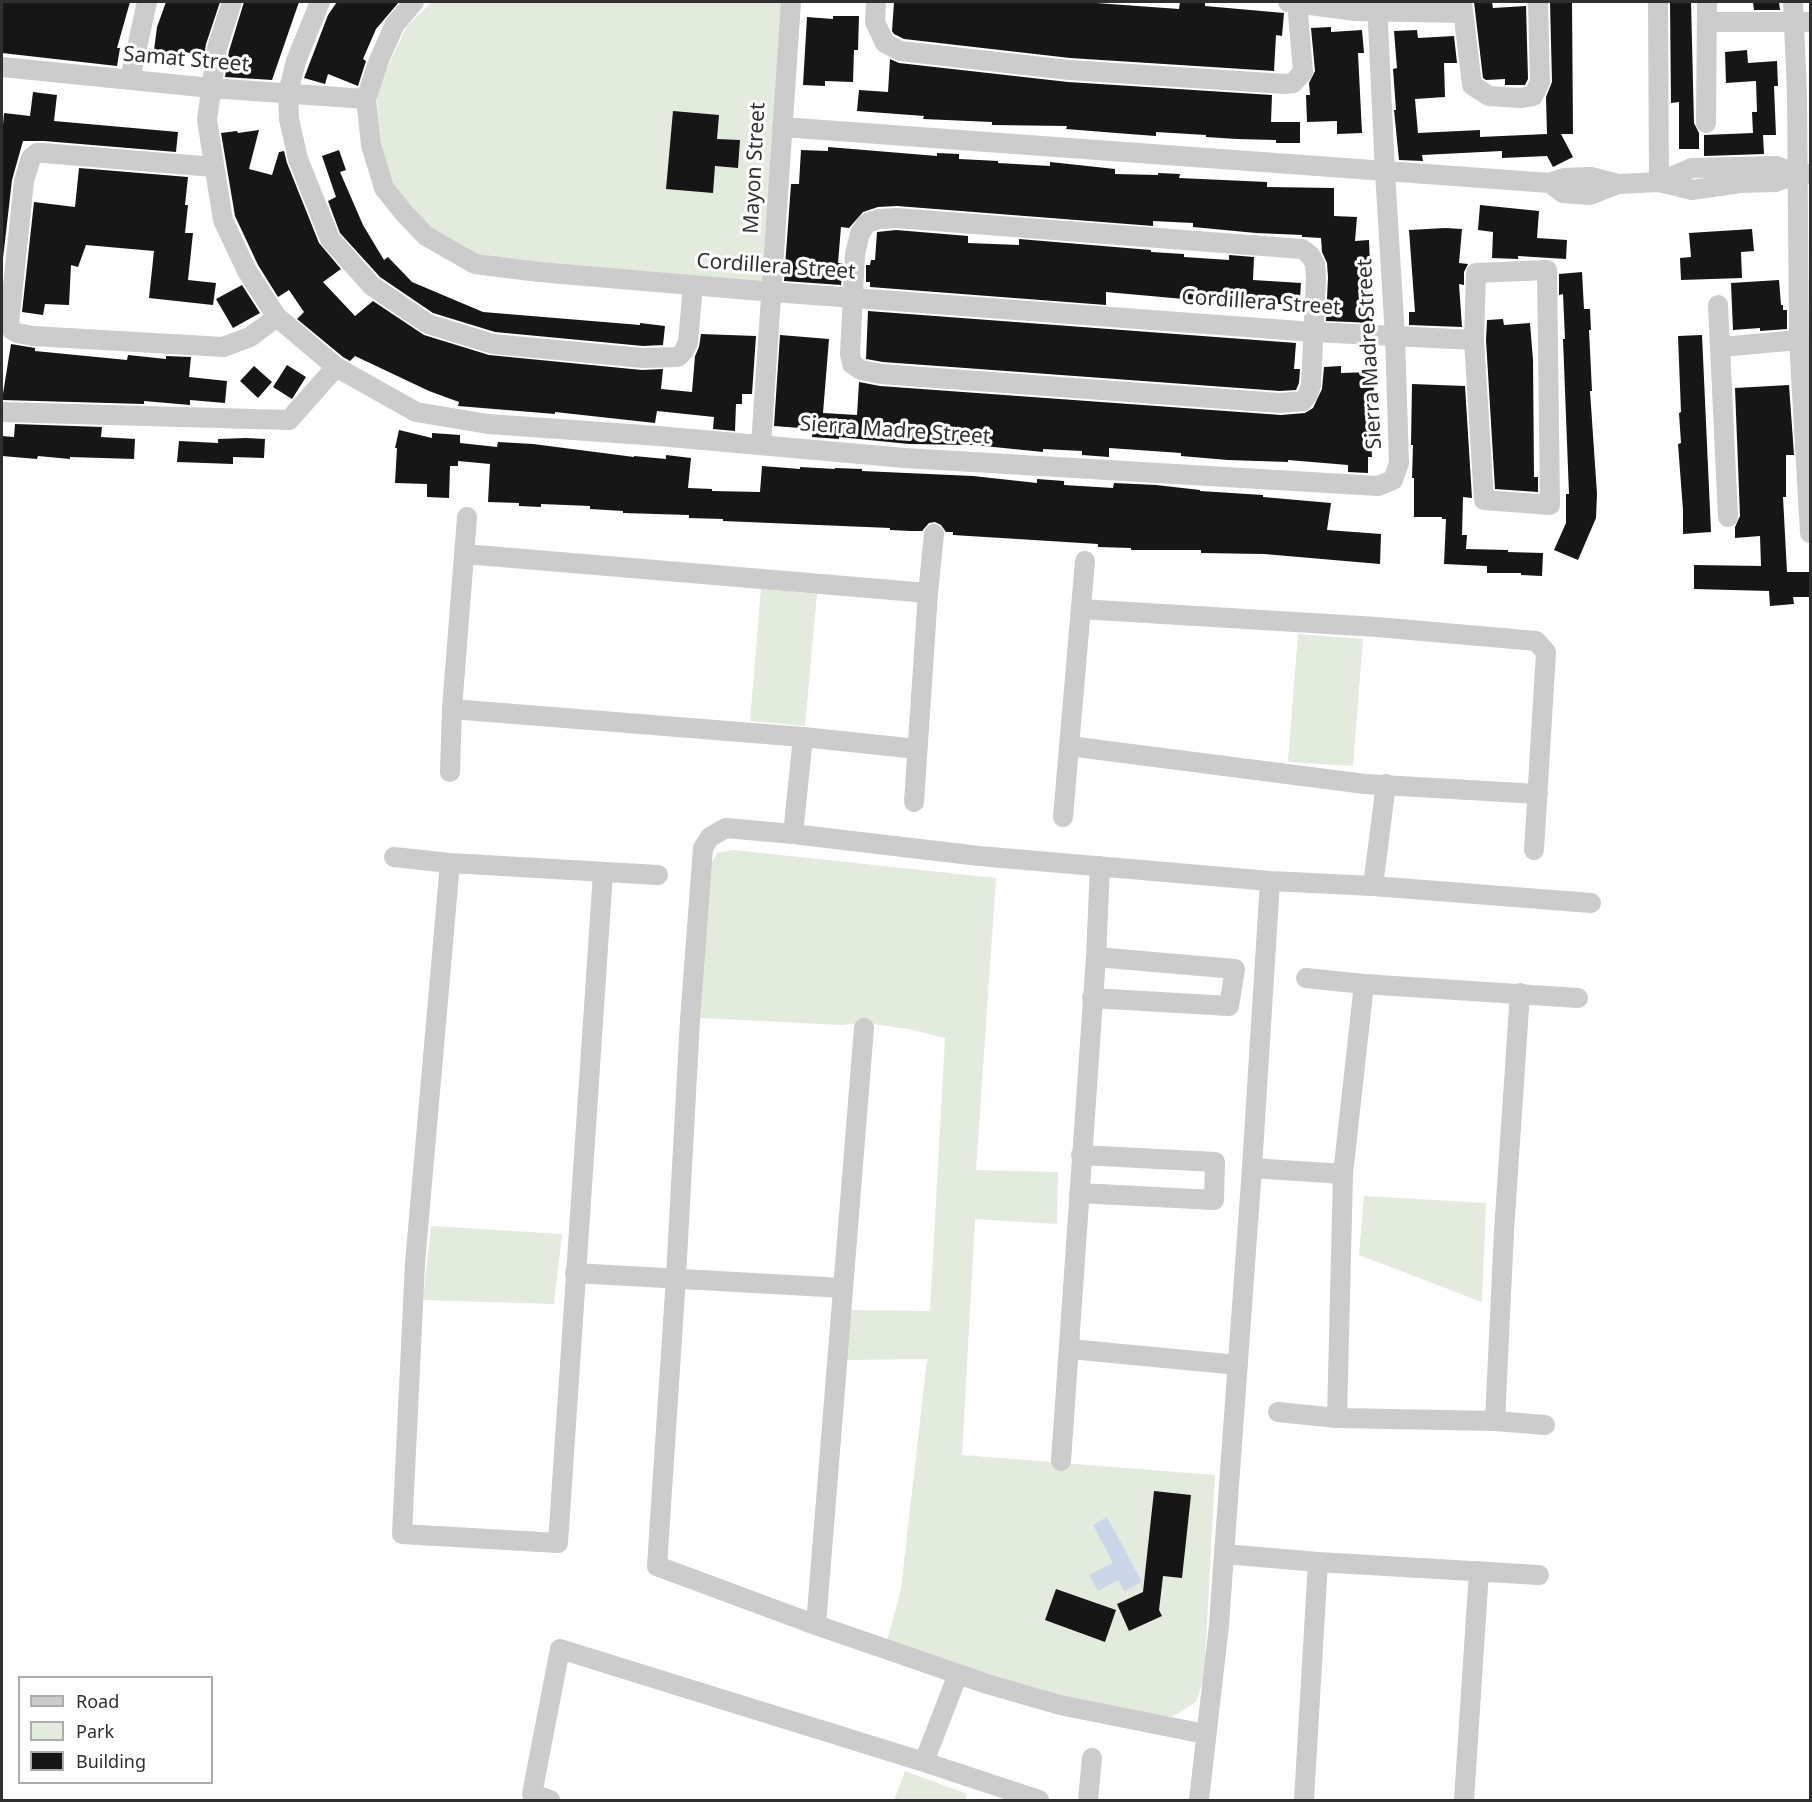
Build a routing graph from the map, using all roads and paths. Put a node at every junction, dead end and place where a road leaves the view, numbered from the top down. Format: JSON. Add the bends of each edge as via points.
{"nodes":[{"id":1,"x":147,"y":2,"type":"edge"},
{"id":2,"x":232,"y":2,"type":"edge"},
{"id":3,"x":320,"y":2,"type":"edge"},
{"id":4,"x":414,"y":2,"type":"edge"},
{"id":5,"x":791,"y":2,"type":"edge"},
{"id":6,"x":876,"y":2,"type":"edge"},
{"id":7,"x":1288,"y":2,"type":"edge"},
{"id":8,"x":1297,"y":2,"type":"edge"},
{"id":9,"x":1538,"y":2,"type":"edge"},
{"id":10,"x":1658,"y":2,"type":"edge"},
{"id":11,"x":1707,"y":2,"type":"edge"},
{"id":12,"x":1793,"y":2,"type":"edge"},
{"id":13,"x":1377,"y":7,"type":"edge"},
{"id":14,"x":1462,"y":7,"type":"edge"},
{"id":15,"x":1707,"y":22,"type":"junction"},
{"id":16,"x":1802,"y":22,"type":"edge"},
{"id":17,"x":2,"y":67,"type":"edge"},
{"id":18,"x":130,"y":79,"type":"junction"},
{"id":19,"x":211,"y":88,"type":"junction"},
{"id":20,"x":288,"y":93,"type":"junction"},
{"id":21,"x":1804,"y":93,"type":"edge"},
{"id":22,"x":366,"y":99,"type":"junction"},
{"id":23,"x":1706,"y":123,"type":"dead end"},
{"id":24,"x":782,"y":128,"type":"junction"},
{"id":25,"x":214,"y":167,"type":"junction"},
{"id":26,"x":1384,"y":172,"type":"junction"},
{"id":27,"x":1804,"y":174,"type":"edge"},
{"id":28,"x":1659,"y":182,"type":"junction"},
{"id":29,"x":1804,"y":250,"type":"edge"},
{"id":30,"x":693,"y":285,"type":"junction"},
{"id":31,"x":773,"y":291,"type":"junction"},
{"id":32,"x":853,"y":297,"type":"junction"},
{"id":33,"x":1718,"y":305,"type":"dead end"},
{"id":34,"x":277,"y":317,"type":"junction"},
{"id":35,"x":1314,"y":332,"type":"junction"},
{"id":36,"x":1395,"y":337,"type":"junction"},
{"id":37,"x":1474,"y":340,"type":"junction"},
{"id":38,"x":1799,"y":340,"type":"junction"},
{"id":39,"x":1720,"y":347,"type":"junction"},
{"id":40,"x":336,"y":367,"type":"junction"},
{"id":41,"x":2,"y":412,"type":"edge"},
{"id":42,"x":761,"y":446,"type":"junction"},
{"id":43,"x":467,"y":517,"type":"dead end"},
{"id":44,"x":1728,"y":517,"type":"dead end"},
{"id":45,"x":1810,"y":533,"type":"edge"},
{"id":46,"x":934,"y":534,"type":"dead end"},
{"id":47,"x":465,"y":554,"type":"junction"},
{"id":48,"x":1085,"y":561,"type":"dead end"},
{"id":49,"x":928,"y":593,"type":"junction"},
{"id":50,"x":1081,"y":609,"type":"junction"},
{"id":51,"x":452,"y":709,"type":"junction"},
{"id":52,"x":803,"y":737,"type":"junction"},
{"id":53,"x":1069,"y":746,"type":"junction"},
{"id":54,"x":917,"y":749,"type":"junction"},
{"id":55,"x":450,"y":772,"type":"dead end"},
{"id":56,"x":1386,"y":784,"type":"junction"},
{"id":57,"x":1538,"y":794,"type":"junction"},
{"id":58,"x":914,"y":802,"type":"dead end"},
{"id":59,"x":1063,"y":817,"type":"dead end"},
{"id":60,"x":793,"y":834,"type":"junction"},
{"id":61,"x":1534,"y":850,"type":"dead end"},
{"id":62,"x":394,"y":857,"type":"dead end"},
{"id":63,"x":450,"y":863,"type":"junction"},
{"id":64,"x":1100,"y":866,"type":"junction"},
{"id":65,"x":603,"y":873,"type":"junction"},
{"id":66,"x":658,"y":875,"type":"dead end"},
{"id":67,"x":1270,"y":881,"type":"junction"},
{"id":68,"x":1373,"y":886,"type":"junction"},
{"id":69,"x":1591,"y":903,"type":"dead end"},
{"id":70,"x":1096,"y":957,"type":"junction"},
{"id":71,"x":1306,"y":978,"type":"dead end"},
{"id":72,"x":1364,"y":984,"type":"junction"},
{"id":73,"x":1520,"y":993,"type":"junction"},
{"id":74,"x":1092,"y":998,"type":"junction"},
{"id":75,"x":1578,"y":998,"type":"dead end"},
{"id":76,"x":864,"y":1028,"type":"dead end"},
{"id":77,"x":1081,"y":1155,"type":"junction"},
{"id":78,"x":1252,"y":1168,"type":"junction"},
{"id":79,"x":1343,"y":1174,"type":"junction"},
{"id":80,"x":1079,"y":1193,"type":"junction"},
{"id":81,"x":575,"y":1274,"type":"junction"},
{"id":82,"x":676,"y":1277,"type":"junction"},
{"id":83,"x":843,"y":1288,"type":"junction"},
{"id":84,"x":1070,"y":1349,"type":"junction"},
{"id":85,"x":1238,"y":1365,"type":"junction"},
{"id":86,"x":1278,"y":1412,"type":"dead end"},
{"id":87,"x":1337,"y":1418,"type":"junction"},
{"id":88,"x":1496,"y":1421,"type":"junction"},
{"id":89,"x":1545,"y":1425,"type":"dead end"},
{"id":90,"x":1061,"y":1461,"type":"dead end"},
{"id":91,"x":1224,"y":1554,"type":"junction"},
{"id":92,"x":1318,"y":1562,"type":"junction"},
{"id":93,"x":1479,"y":1570,"type":"junction"},
{"id":94,"x":1539,"y":1575,"type":"dead end"},
{"id":95,"x":816,"y":1625,"type":"junction"},
{"id":96,"x":958,"y":1674,"type":"junction"},
{"id":97,"x":1205,"y":1734,"type":"junction"},
{"id":98,"x":1092,"y":1758,"type":"dead end"},
{"id":99,"x":924,"y":1762,"type":"junction"},
{"id":100,"x":550,"y":1800,"type":"edge"},
{"id":101,"x":1039,"y":1800,"type":"edge"},
{"id":102,"x":1088,"y":1800,"type":"edge"},
{"id":103,"x":1199,"y":1800,"type":"edge"},
{"id":104,"x":1304,"y":1800,"type":"edge"},
{"id":105,"x":1464,"y":1800,"type":"edge"}],
"edges":[{"from":1,"to":18,"type":"street"},
{"from":2,"to":19,"type":"street","name":"Sierra Madre Street","via":[[217,48]]},
{"from":3,"to":20,"type":"street","via":[[296,61]]},
{"from":4,"to":22,"type":"street","name":"Cordillera Street","via":[[395,24]]},
{"from":5,"to":24,"type":"street","name":"Mayon Street"},
{"from":6,"to":8,"type":"street","via":[[875,22],[885,43],[900,51],[1069,70],[1285,84],[1293,83],[1303,72]]},
{"from":7,"to":8,"type":"street"},
{"from":8,"to":13,"type":"street","via":[[1355,11]]},
{"from":9,"to":14,"type":"street","via":[[1540,82],[1533,96],[1521,98],[1489,96],[1472,85]]},
{"from":10,"to":28,"type":"street"},
{"from":11,"to":15,"type":"street"},
{"from":12,"to":16,"type":"street"},
{"from":13,"to":14,"type":"street"},
{"from":13,"to":26,"type":"street","name":"Sierra Madre Street"},
{"from":15,"to":16,"type":"street"},
{"from":15,"to":23,"type":"street"},
{"from":16,"to":21,"type":"street"},
{"from":17,"to":18,"type":"street","name":"Samat Street"},
{"from":18,"to":19,"type":"street","name":"Samat Street"},
{"from":19,"to":20,"type":"street","name":"Samat Street"},
{"from":19,"to":25,"type":"street","name":"Sierra Madre Street","via":[[207,120]]},
{"from":20,"to":22,"type":"street","name":"Samat Street"},
{"from":20,"to":30,"type":"street","via":[[298,159],[330,239],[372,286],[428,324],[493,344],[643,358],[678,357],[688,342]]},
{"from":21,"to":27,"type":"street"},
{"from":22,"to":30,"type":"street","name":"Cordillera Street","via":[[371,146],[384,188],[426,236],[453,252],[491,267]]},
{"from":24,"to":26,"type":"street"},
{"from":24,"to":31,"type":"street","name":"Mayon Street"},
{"from":25,"to":34,"type":"street","name":"Sierra Madre Street","via":[[223,220],[247,271]]},
{"from":25,"to":34,"type":"street","via":[[37,153],[31,158],[24,181],[9,324],[17,333],[33,336],[223,347],[250,337]]},
{"from":26,"to":28,"type":"street","via":[[1550,183],[1591,177],[1618,184]]},
{"from":26,"to":36,"type":"street","name":"Sierra Madre Street"},
{"from":27,"to":28,"type":"street","via":[[1774,182],[1692,190]]},
{"from":27,"to":28,"type":"street","via":[[1777,166],[1692,168]]},
{"from":27,"to":29,"type":"street"},
{"from":29,"to":38,"type":"street"},
{"from":30,"to":31,"type":"street","name":"Cordillera Street"},
{"from":31,"to":32,"type":"street","name":"Cordillera Street"},
{"from":31,"to":42,"type":"street","name":"Mayon Street"},
{"from":32,"to":35,"type":"street","name":"Cordillera Street"},
{"from":32,"to":35,"type":"street","via":[[852,364],[869,373],[892,375],[1293,404],[1303,402],[1311,385]]},
{"from":32,"to":35,"type":"street","via":[[860,233],[867,223],[879,219],[1268,246],[1302,249],[1315,264]]},
{"from":33,"to":39,"type":"street"},
{"from":34,"to":40,"type":"street","name":"Sierra Madre Street"},
{"from":35,"to":36,"type":"street","name":"Cordillera Street"},
{"from":36,"to":37,"type":"street","name":"Cordillera Street"},
{"from":36,"to":42,"type":"street","name":"Sierra Madre Street","via":[[1399,463],[1393,480],[1378,486]]},
{"from":37,"to":37,"type":"street","via":[[1484,500],[1550,505],[1547,270],[1476,273]]},
{"from":38,"to":39,"type":"street"},
{"from":38,"to":45,"type":"street"},
{"from":39,"to":44,"type":"street"},
{"from":40,"to":41,"type":"street","via":[[289,420]]},
{"from":40,"to":42,"type":"street","name":"Sierra Madre Street","via":[[416,412],[488,424]]},
{"from":43,"to":47,"type":"street"},
{"from":46,"to":49,"type":"street"},
{"from":47,"to":49,"type":"street"},
{"from":47,"to":51,"type":"street"},
{"from":48,"to":50,"type":"street"},
{"from":49,"to":54,"type":"street"},
{"from":50,"to":53,"type":"street"},
{"from":50,"to":57,"type":"street","via":[[1536,641],[1546,652]]},
{"from":51,"to":52,"type":"street"},
{"from":51,"to":55,"type":"street"},
{"from":52,"to":54,"type":"street"},
{"from":52,"to":60,"type":"street"},
{"from":53,"to":56,"type":"street"},
{"from":53,"to":59,"type":"street"},
{"from":54,"to":58,"type":"street"},
{"from":56,"to":57,"type":"street"},
{"from":56,"to":68,"type":"street"},
{"from":57,"to":61,"type":"street"},
{"from":60,"to":64,"type":"street"},
{"from":60,"to":82,"type":"street","via":[[726,828],[710,837],[703,848]]},
{"from":62,"to":63,"type":"street"},
{"from":63,"to":65,"type":"street"},
{"from":63,"to":81,"type":"street","via":[[415,1263],[402,1534],[558,1543]]},
{"from":64,"to":67,"type":"street"},
{"from":64,"to":70,"type":"street"},
{"from":65,"to":66,"type":"street"},
{"from":65,"to":81,"type":"street"},
{"from":67,"to":68,"type":"street"},
{"from":67,"to":78,"type":"street"},
{"from":68,"to":69,"type":"street"},
{"from":70,"to":74,"type":"street"},
{"from":70,"to":74,"type":"street","via":[[1235,969],[1229,1006]]},
{"from":71,"to":72,"type":"street"},
{"from":72,"to":73,"type":"street"},
{"from":72,"to":79,"type":"street"},
{"from":73,"to":75,"type":"street"},
{"from":73,"to":88,"type":"street"},
{"from":74,"to":77,"type":"street"},
{"from":76,"to":83,"type":"street"},
{"from":77,"to":80,"type":"street"},
{"from":77,"to":80,"type":"street","via":[[1215,1162],[1214,1200]]},
{"from":78,"to":79,"type":"street"},
{"from":78,"to":85,"type":"street"},
{"from":79,"to":87,"type":"street"},
{"from":80,"to":84,"type":"street"},
{"from":81,"to":82,"type":"street"},
{"from":82,"to":83,"type":"street"},
{"from":82,"to":95,"type":"street","via":[[657,1566]]},
{"from":83,"to":95,"type":"street"},
{"from":84,"to":85,"type":"street"},
{"from":84,"to":90,"type":"street"},
{"from":85,"to":91,"type":"street"},
{"from":86,"to":87,"type":"street"},
{"from":87,"to":88,"type":"street"},
{"from":88,"to":89,"type":"street"},
{"from":91,"to":92,"type":"street"},
{"from":91,"to":97,"type":"street"},
{"from":92,"to":93,"type":"street"},
{"from":92,"to":104,"type":"street"},
{"from":93,"to":94,"type":"street"},
{"from":93,"to":105,"type":"street"},
{"from":95,"to":96,"type":"street"},
{"from":96,"to":97,"type":"street","via":[[1060,1705]]},
{"from":96,"to":99,"type":"street"},
{"from":97,"to":103,"type":"street"},
{"from":98,"to":102,"type":"street"},
{"from":99,"to":100,"type":"street","via":[[560,1650],[532,1794]]},
{"from":99,"to":101,"type":"street"}]}
